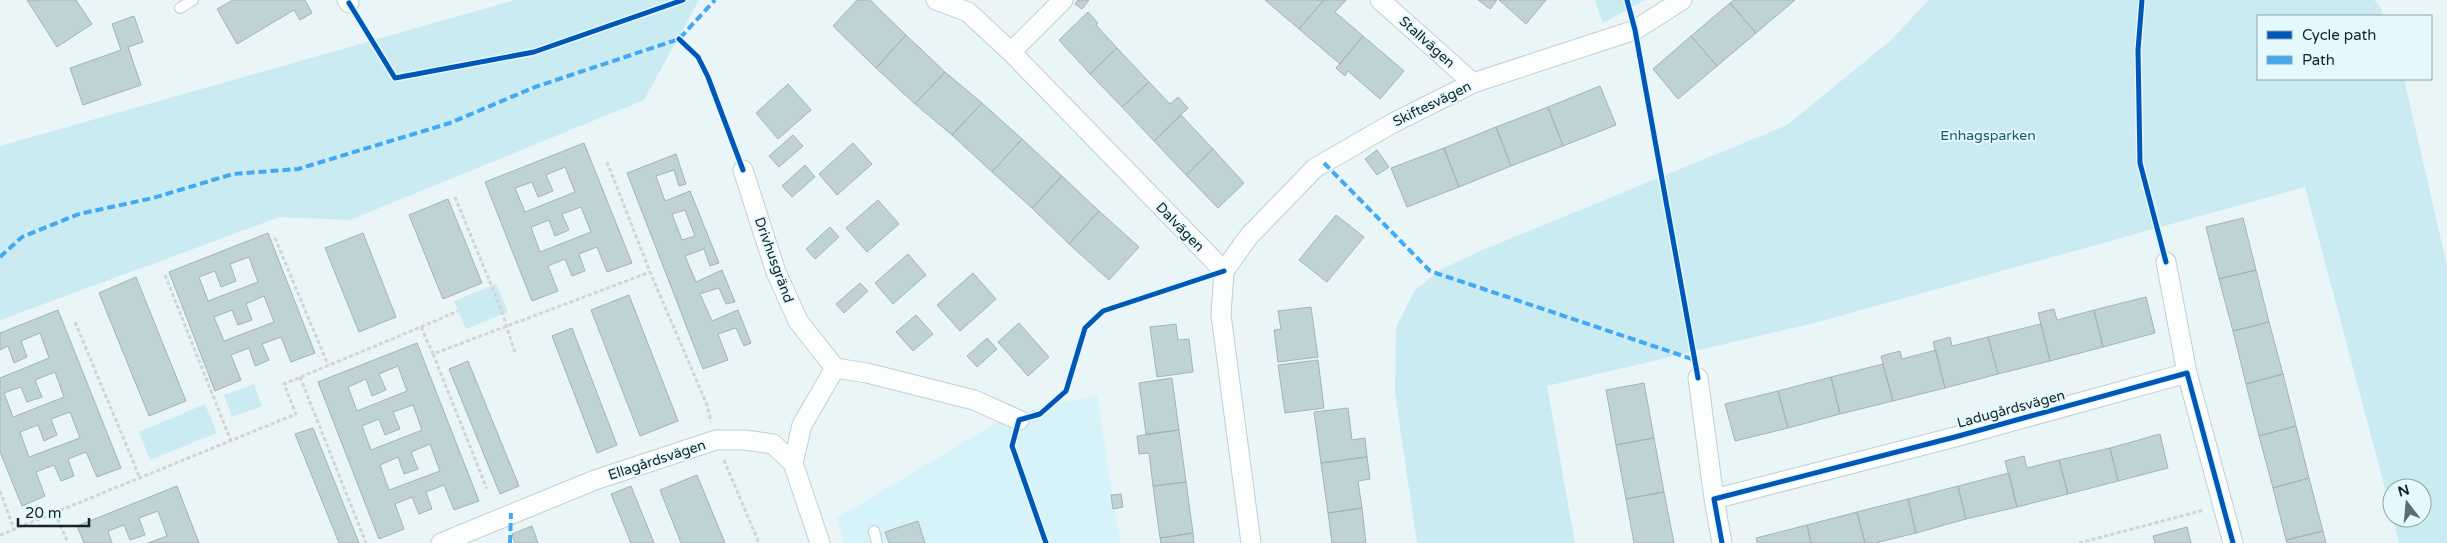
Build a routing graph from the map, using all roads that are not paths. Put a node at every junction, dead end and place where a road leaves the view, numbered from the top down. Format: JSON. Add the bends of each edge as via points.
{"nodes":[{"id":1,"x":193,"y":0,"type":"edge"},
{"id":2,"x":936,"y":0,"type":"edge"},
{"id":3,"x":1063,"y":0,"type":"edge"},
{"id":4,"x":1380,"y":0,"type":"edge"},
{"id":5,"x":1682,"y":0,"type":"edge"},
{"id":6,"x":180,"y":8,"type":"dead end"},
{"id":7,"x":1011,"y":52,"type":"junction"},
{"id":8,"x":1474,"y":84,"type":"junction"},
{"id":9,"x":743,"y":170,"type":"dead end"},
{"id":10,"x":2166,"y":262,"type":"dead end"},
{"id":11,"x":1224,"y":271,"type":"junction"},
{"id":12,"x":835,"y":368,"type":"junction"},
{"id":13,"x":2187,"y":373,"type":"junction"},
{"id":14,"x":1698,"y":378,"type":"dead end"},
{"id":15,"x":1019,"y":420,"type":"dead end"},
{"id":16,"x":793,"y":463,"type":"junction"},
{"id":17,"x":1714,"y":499,"type":"junction"},
{"id":18,"x":874,"y":531,"type":"dead end"},
{"id":19,"x":441,"y":543,"type":"edge"},
{"id":20,"x":820,"y":543,"type":"edge"},
{"id":21,"x":877,"y":543,"type":"edge"},
{"id":22,"x":1251,"y":543,"type":"edge"},
{"id":23,"x":1722,"y":543,"type":"edge"},
{"id":24,"x":2232,"y":543,"type":"edge"}],
"edges":[{"from":1,"to":6,"type":"lane"},
{"from":2,"to":7,"type":"street","name":"Dalvägen","via":[[968,12]]},
{"from":3,"to":7,"type":"street"},
{"from":4,"to":8,"type":"street","name":"Stallvägen"},
{"from":5,"to":8,"type":"street","name":"Skiftesvägen","via":[[1635,30]]},
{"from":7,"to":11,"type":"street","name":"Dalvägen"},
{"from":8,"to":11,"type":"street","name":"Skiftesvägen","via":[[1393,123],[1315,168],[1248,236]]},
{"from":9,"to":12,"type":"street","name":"Drivhusgränd","via":[[776,272],[798,321]]},
{"from":10,"to":13,"type":"street"},
{"from":11,"to":22,"type":"street","via":[[1221,315]]},
{"from":12,"to":15,"type":"street","via":[[974,400]]},
{"from":12,"to":16,"type":"street","via":[[802,424]]},
{"from":13,"to":17,"type":"street","name":"Ladugårdsvägen"},
{"from":13,"to":24,"type":"street"},
{"from":14,"to":17,"type":"street"},
{"from":16,"to":19,"type":"street","name":"Ellagårdsvägen","via":[[773,444],[716,440],[595,480]]},
{"from":16,"to":20,"type":"street","name":"Ellagårdsvägen"},
{"from":17,"to":23,"type":"street"},
{"from":18,"to":21,"type":"lane"}]}
